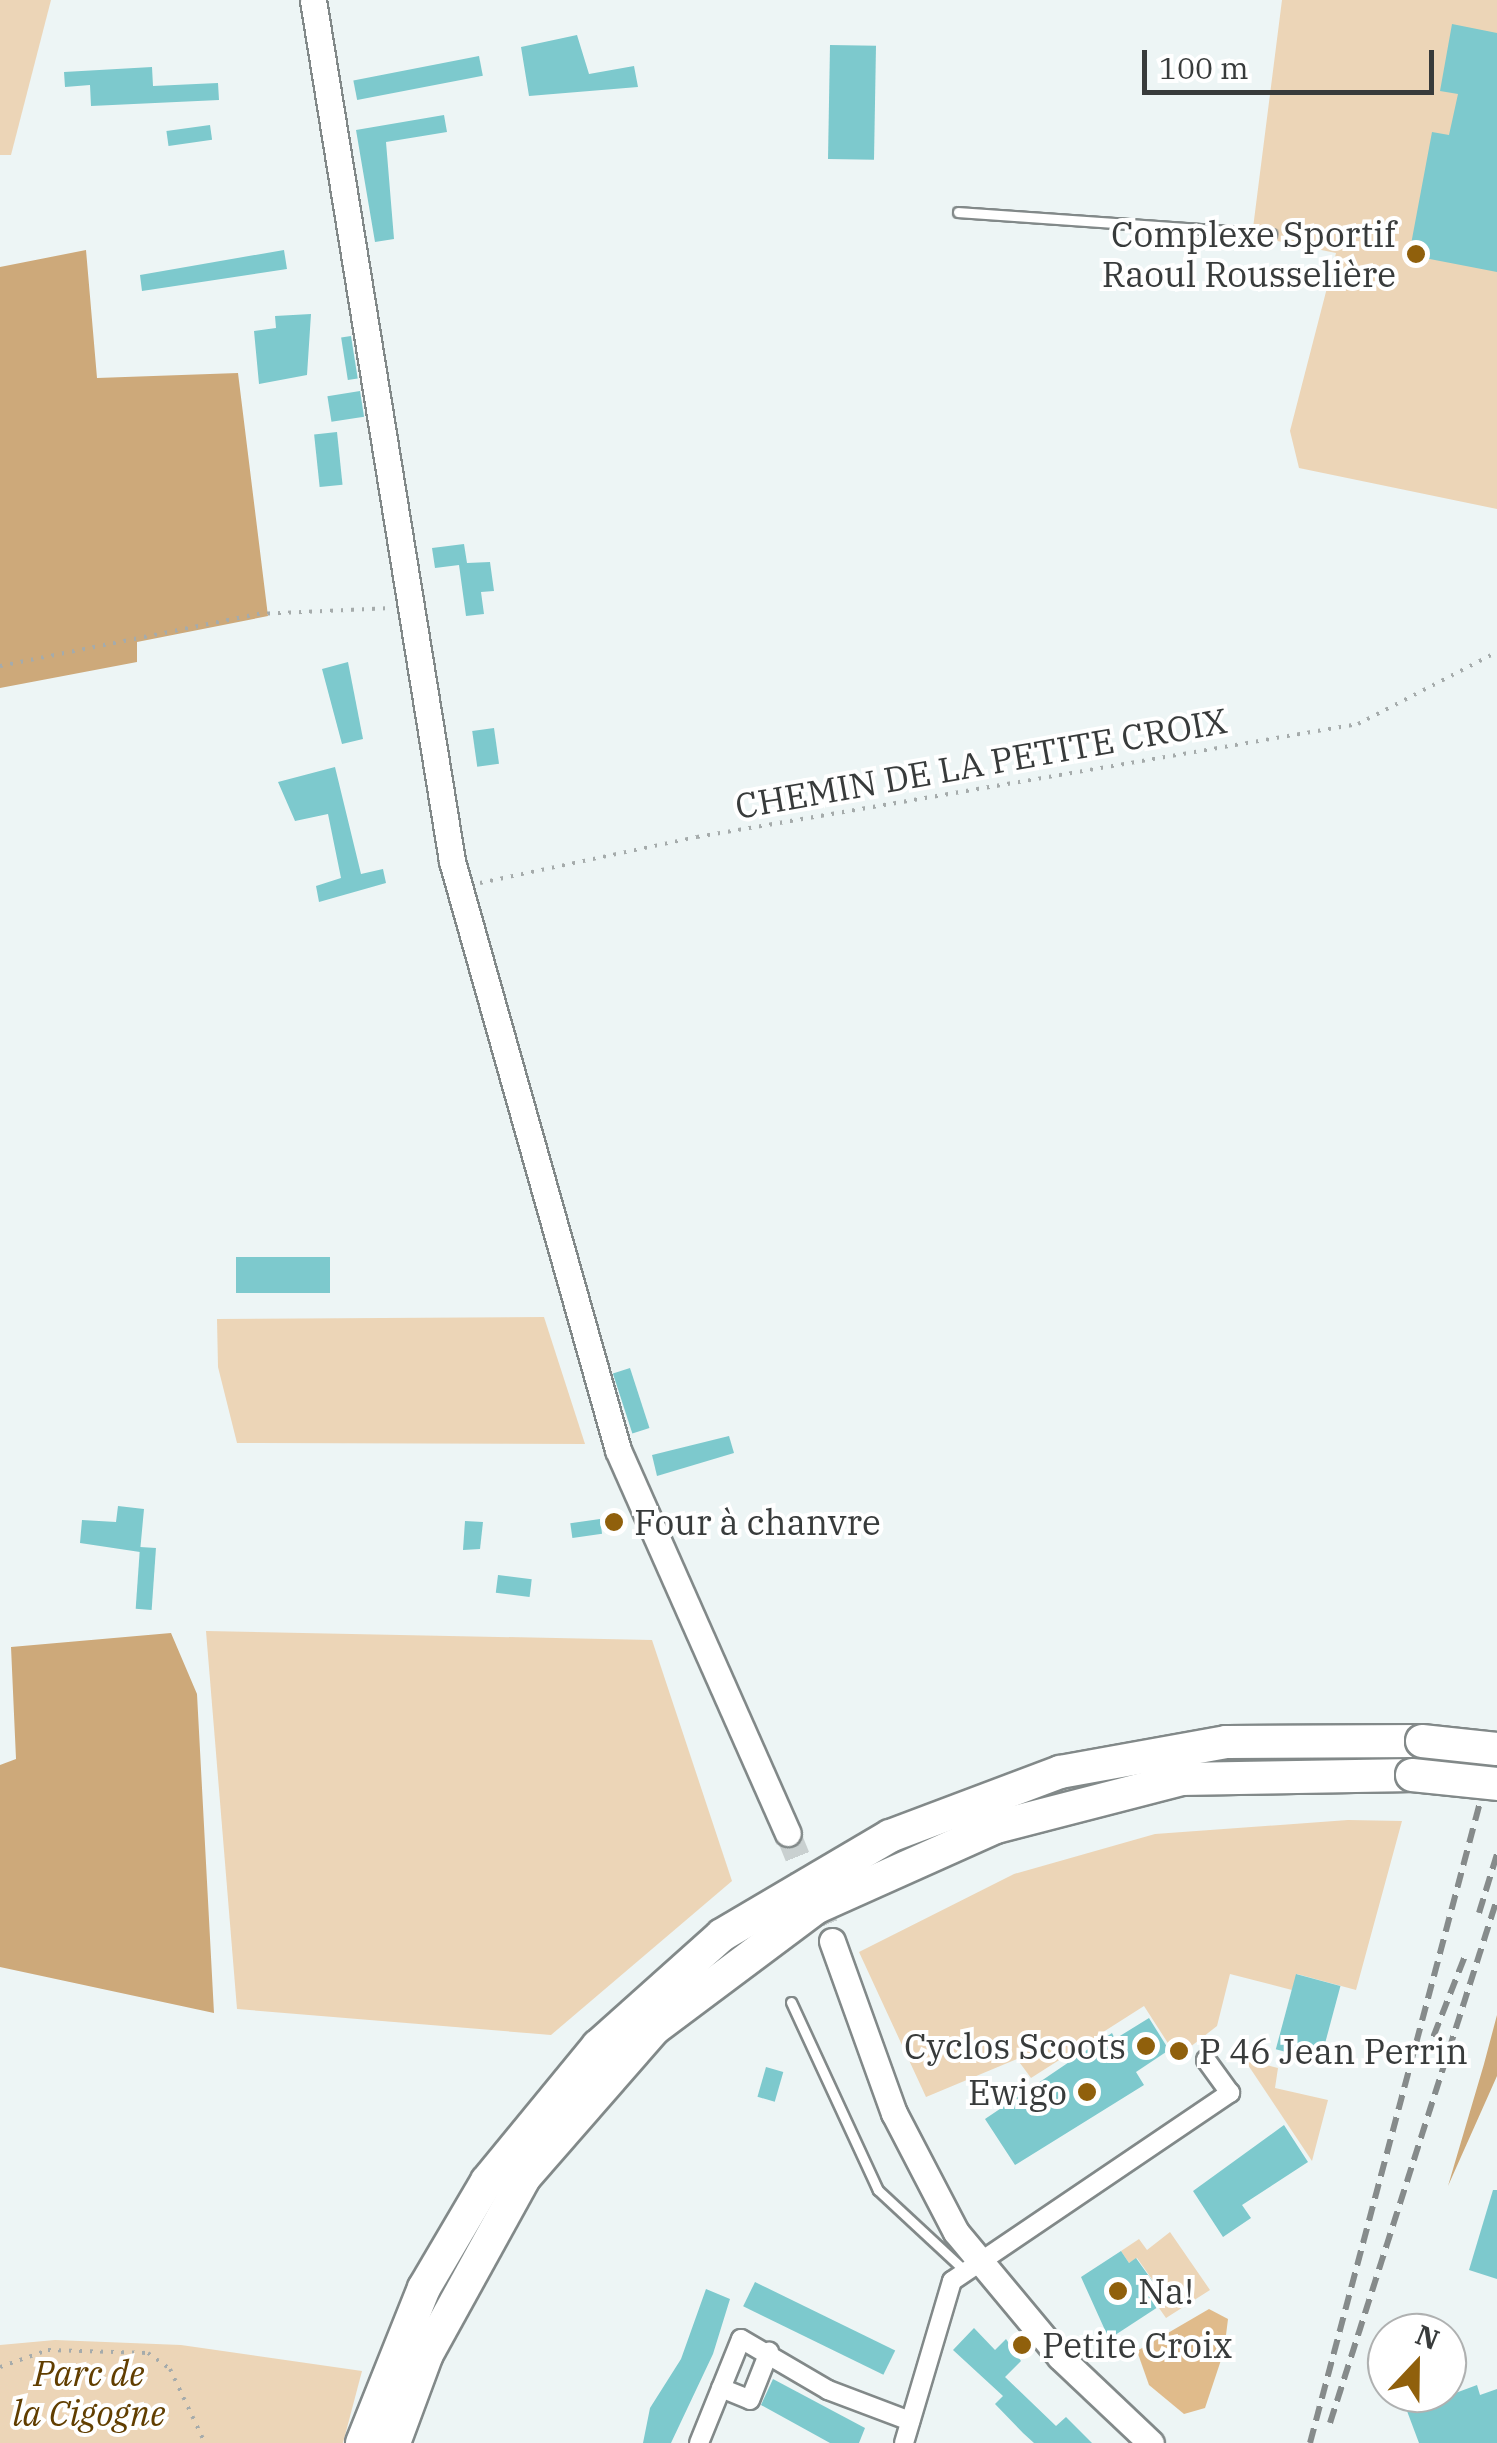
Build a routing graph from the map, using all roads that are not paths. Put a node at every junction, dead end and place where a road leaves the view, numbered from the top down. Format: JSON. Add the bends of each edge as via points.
{"nodes":[{"id":1,"x":314,"y":0,"type":"edge"},
{"id":2,"x":958,"y":212,"type":"dead end"},
{"id":3,"x":1271,"y":234,"type":"dead end"},
{"id":4,"x":1497,"y":1749,"type":"edge"},
{"id":5,"x":1497,"y":1784,"type":"edge"},
{"id":6,"x":788,"y":1834,"type":"tunnel mouth"},
{"id":7,"x":832,"y":1941,"type":"tunnel mouth"},
{"id":8,"x":792,"y":2002,"type":"dead end"},
{"id":9,"x":1206,"y":2060,"type":"dead end"},
{"id":10,"x":971,"y":2264,"type":"junction"},
{"id":11,"x":769,"y":2352,"type":"junction"},
{"id":12,"x":721,"y":2388,"type":"junction"},
{"id":13,"x":910,"y":2421,"type":"junction"},
{"id":14,"x":1145,"y":2441,"type":"edge"},
{"id":15,"x":362,"y":2443,"type":"edge"},
{"id":16,"x":394,"y":2443,"type":"edge"},
{"id":17,"x":699,"y":2443,"type":"edge"},
{"id":18,"x":904,"y":2443,"type":"edge"}],
"edges":[{"from":1,"to":6,"type":"street","via":[[459,887],[618,1450]]},
{"from":2,"to":3,"type":"lane"},
{"from":4,"to":15,"type":"highway","bridge":true,"via":[[1422,1741],[1226,1742],[1060,1772],[890,1836],[722,1935],[598,2046],[487,2181],[424,2288]]},
{"from":5,"to":16,"type":"highway","bridge":true,"via":[[1412,1776],[1182,1779],[996,1826],[818,1907],[655,2028],[524,2178],[427,2354]]},
{"from":7,"to":10,"type":"street","via":[[917,2164]]},
{"from":8,"to":10,"type":"lane","via":[[878,2190]]},
{"from":9,"to":10,"type":"street","via":[[1230,2093]]},
{"from":10,"to":13,"type":"street","via":[[942,2302]]},
{"from":10,"to":14,"type":"street"},
{"from":11,"to":12,"type":"street","via":[[741,2340]]},
{"from":11,"to":12,"type":"street","via":[[750,2400]]},
{"from":11,"to":13,"type":"street","via":[[828,2390]]},
{"from":12,"to":17,"type":"street"},
{"from":13,"to":18,"type":"street"}]}
